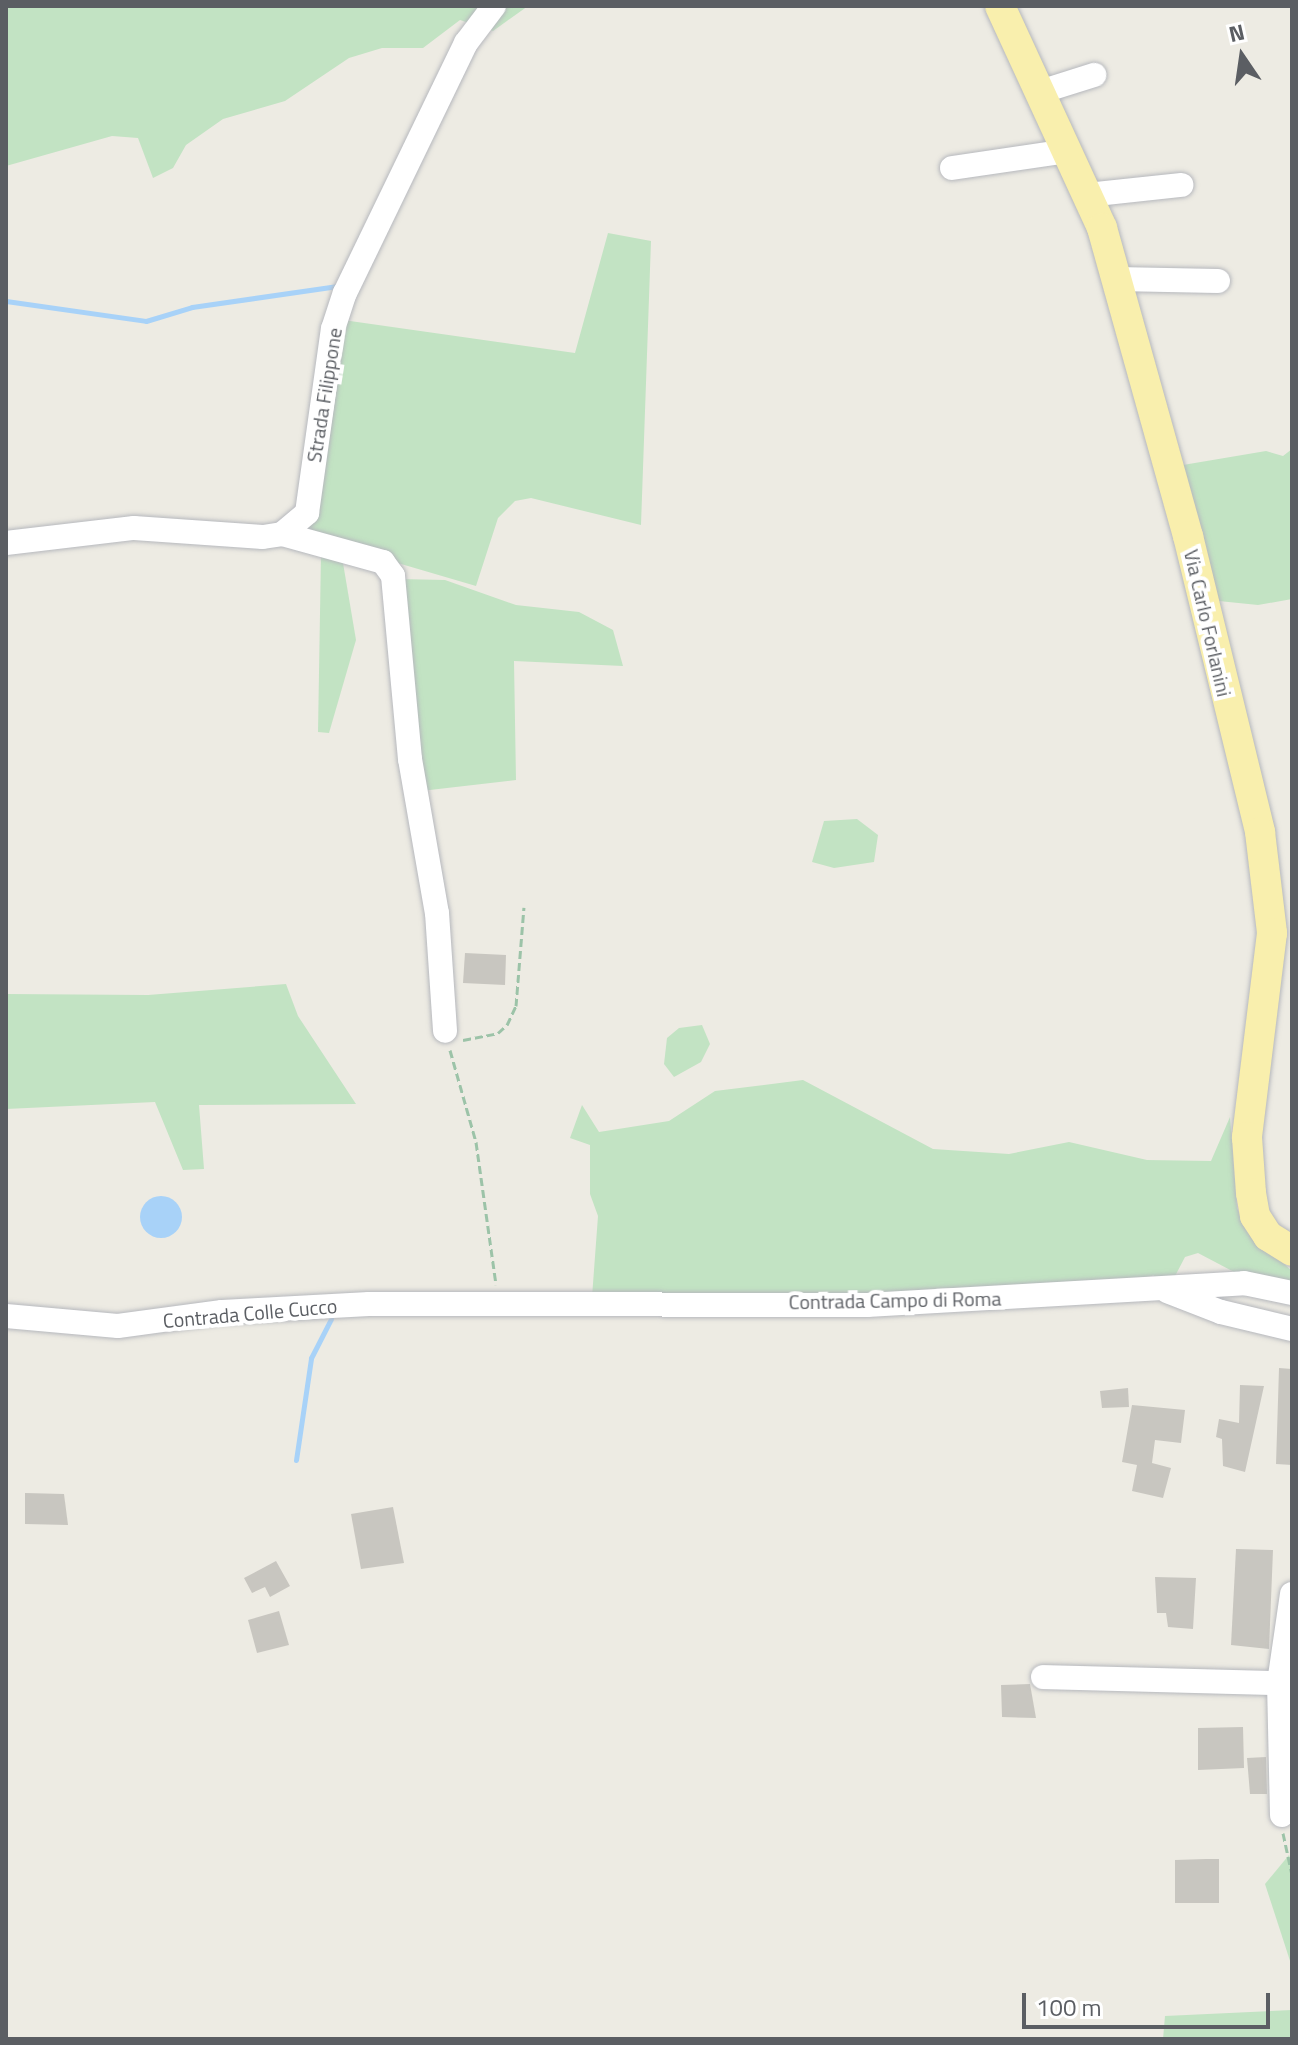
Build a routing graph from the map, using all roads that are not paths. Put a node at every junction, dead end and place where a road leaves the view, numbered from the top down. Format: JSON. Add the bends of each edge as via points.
{"nodes":[{"id":1,"x":494,"y":6,"type":"edge"},
{"id":2,"x":1000,"y":6,"type":"edge"},
{"id":3,"x":1094,"y":75,"type":"dead end"},
{"id":4,"x":1040,"y":92,"type":"junction"},
{"id":5,"x":1067,"y":151,"type":"junction"},
{"id":6,"x":952,"y":168,"type":"dead end"},
{"id":7,"x":1181,"y":185,"type":"dead end"},
{"id":8,"x":1087,"y":195,"type":"junction"},
{"id":9,"x":1116,"y":279,"type":"junction"},
{"id":10,"x":1218,"y":281,"type":"dead end"},
{"id":11,"x":282,"y":534,"type":"junction"},
{"id":12,"x":6,"y":543,"type":"edge"},
{"id":13,"x":446,"y":1036,"type":"road end"},
{"id":14,"x":1292,"y":1251,"type":"edge"},
{"id":15,"x":1161,"y":1288,"type":"junction"},
{"id":16,"x":1292,"y":1293,"type":"edge"},
{"id":17,"x":497,"y":1302,"type":"joint"},
{"id":18,"x":6,"y":1316,"type":"edge"},
{"id":19,"x":1292,"y":1329,"type":"edge"},
{"id":20,"x":1292,"y":1594,"type":"edge"},
{"id":21,"x":1043,"y":1677,"type":"dead end"},
{"id":22,"x":1279,"y":1683,"type":"junction"},
{"id":23,"x":1282,"y":1815,"type":"road end"}],
"edges":[{"from":1,"to":11,"type":"street","name":"Strada Filippone","via":[[466,43],[345,293],[333,329],[307,513]]},
{"from":2,"to":4,"type":"main road","name":"Via Carlo Forlanini"},
{"from":3,"to":4,"type":"street"},
{"from":4,"to":5,"type":"main road","name":"Via Carlo Forlanini"},
{"from":5,"to":6,"type":"street"},
{"from":5,"to":8,"type":"main road","name":"Via Carlo Forlanini"},
{"from":7,"to":8,"type":"street"},
{"from":8,"to":9,"type":"main road","name":"Via Carlo Forlanini"},
{"from":9,"to":10,"type":"street"},
{"from":9,"to":14,"type":"main road","name":"Via Carlo Forlanini","via":[[1260,832],[1272,933],[1247,1137],[1251,1193],[1255,1216],[1268,1236]]},
{"from":11,"to":12,"type":"street","via":[[134,528]]},
{"from":11,"to":13,"type":"street","via":[[383,562],[393,576],[410,759],[437,913]]},
{"from":15,"to":16,"type":"street","name":"Contrada Campo di Roma","via":[[1244,1283]]},
{"from":15,"to":17,"type":"street","name":"Contrada Campo di Roma","via":[[867,1305]]},
{"from":15,"to":19,"type":"street","via":[[1221,1312]]},
{"from":17,"to":18,"type":"street","name":"Contrada Colle Cucco","via":[[222,1312],[118,1326]]},
{"from":20,"to":22,"type":"street"},
{"from":21,"to":22,"type":"street"},
{"from":22,"to":23,"type":"street"}]}
